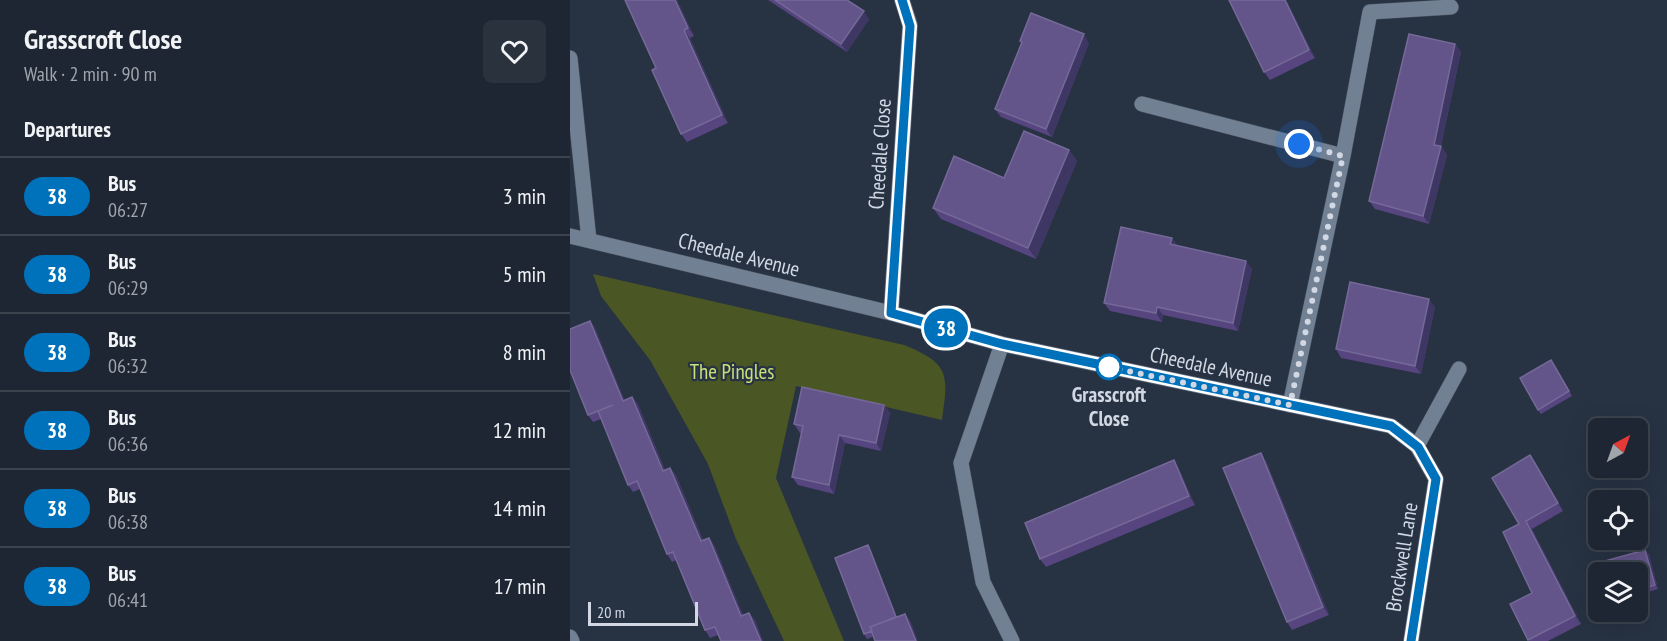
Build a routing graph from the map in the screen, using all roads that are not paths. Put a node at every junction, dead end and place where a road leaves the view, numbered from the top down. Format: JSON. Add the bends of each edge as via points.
{"nodes":[{"id":1,"x":902,"y":0,"type":"edge"},
{"id":2,"x":1365,"y":6,"type":"edge"},
{"id":3,"x":1451,"y":7,"type":"dead end"},
{"id":4,"x":570,"y":58,"type":"edge"},
{"id":5,"x":1142,"y":104,"type":"dead end"},
{"id":6,"x":1343,"y":156,"type":"junction"},
{"id":7,"x":570,"y":236,"type":"edge"},
{"id":8,"x":589,"y":240,"type":"junction"},
{"id":9,"x":891,"y":313,"type":"junction"},
{"id":10,"x":1002,"y":344,"type":"junction"},
{"id":11,"x":1459,"y":369,"type":"dead end"},
{"id":12,"x":1290,"y":405,"type":"junction"},
{"id":13,"x":1418,"y":447,"type":"junction"},
{"id":14,"x":1436,"y":479,"type":"joint"},
{"id":15,"x":1012,"y":641,"type":"edge"},
{"id":16,"x":1411,"y":641,"type":"edge"}],
"edges":[{"from":1,"to":9,"type":"street","name":"Cheedale Close","via":[[910,26]]},
{"from":2,"to":3,"type":"street"},
{"from":2,"to":6,"type":"street"},
{"from":4,"to":8,"type":"street"},
{"from":5,"to":6,"type":"street"},
{"from":6,"to":12,"type":"street"},
{"from":7,"to":8,"type":"street","name":"Cheedale Avenue"},
{"from":8,"to":9,"type":"street","name":"Cheedale Avenue"},
{"from":9,"to":10,"type":"street","name":"Cheedale Avenue"},
{"from":10,"to":12,"type":"street","name":"Cheedale Avenue"},
{"from":10,"to":15,"type":"street","via":[[961,463],[983,582]]},
{"from":11,"to":13,"type":"street"},
{"from":12,"to":13,"type":"street","name":"Cheedale Avenue","via":[[1391,426]]},
{"from":13,"to":14,"type":"street","name":"Cheedale Avenue"},
{"from":14,"to":16,"type":"street","name":"Brockwell Lane"}]}
